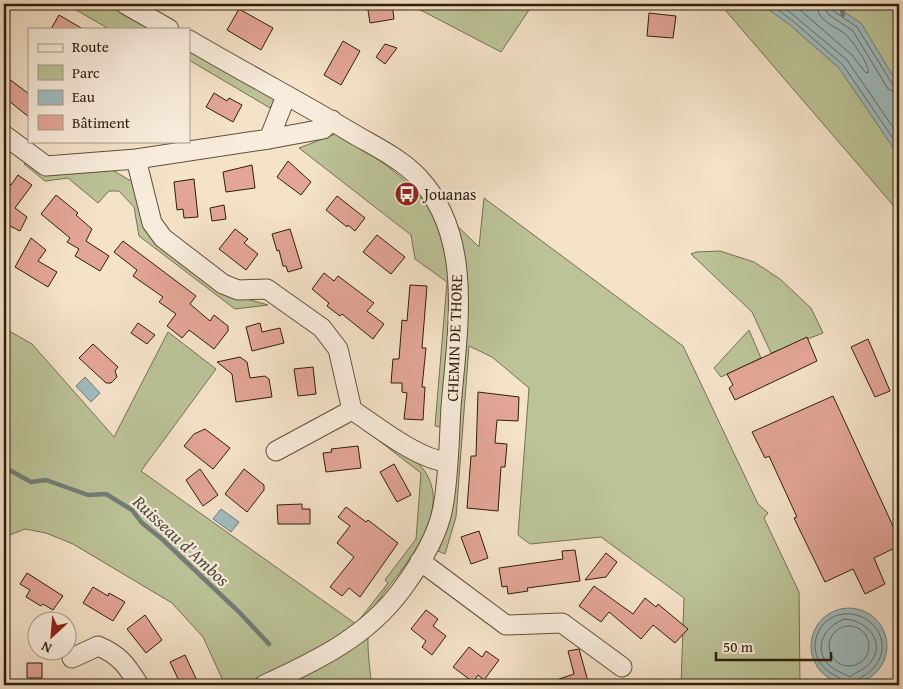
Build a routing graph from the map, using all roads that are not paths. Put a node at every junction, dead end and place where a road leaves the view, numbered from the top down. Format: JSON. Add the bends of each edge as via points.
{"nodes":[{"id":1,"x":125,"y":4,"type":"edge"},
{"id":2,"x":167,"y":28,"type":"edge"},
{"id":3,"x":190,"y":41,"type":"edge"},
{"id":4,"x":286,"y":96,"type":"junction"},
{"id":5,"x":332,"y":120,"type":"junction"},
{"id":6,"x":4,"y":135,"type":"edge"},
{"id":7,"x":268,"y":139,"type":"junction"},
{"id":8,"x":136,"y":159,"type":"junction"},
{"id":9,"x":352,"y":410,"type":"junction"},
{"id":10,"x":276,"y":451,"type":"dead end"},
{"id":11,"x":447,"y":462,"type":"junction"},
{"id":12,"x":420,"y":561,"type":"junction"},
{"id":13,"x":78,"y":655,"type":"edge"},
{"id":14,"x":622,"y":667,"type":"dead end"},
{"id":15,"x":139,"y":685,"type":"edge"},
{"id":16,"x":264,"y":685,"type":"edge"}],
"edges":[{"from":1,"to":2,"type":"street"},
{"from":3,"to":4,"type":"street","name":"CHEMIN DE THORE"},
{"from":4,"to":5,"type":"street","name":"CHEMIN DE THORE"},
{"from":4,"to":7,"type":"street"},
{"from":5,"to":7,"type":"street","via":[[323,129]]},
{"from":5,"to":11,"type":"street","name":"CHEMIN DE THORE","via":[[403,164],[418,177],[445,222],[454,249],[458,278],[458,323]]},
{"from":6,"to":8,"type":"street","via":[[46,166]]},
{"from":7,"to":8,"type":"street"},
{"from":8,"to":9,"type":"street","via":[[152,223],[163,238],[223,284],[238,290],[267,289],[322,328],[338,349]]},
{"from":9,"to":10,"type":"street"},
{"from":9,"to":11,"type":"street","via":[[413,449],[436,461]]},
{"from":11,"to":12,"type":"street","name":"CHEMIN DE THORE","via":[[443,508]]},
{"from":12,"to":14,"type":"street","via":[[506,625],[562,623]]},
{"from":12,"to":16,"type":"street","name":"CHEMIN DE THORE","via":[[402,590],[356,637]]},
{"from":13,"to":15,"type":"street","via":[[98,646],[113,652],[125,662]]}]}
